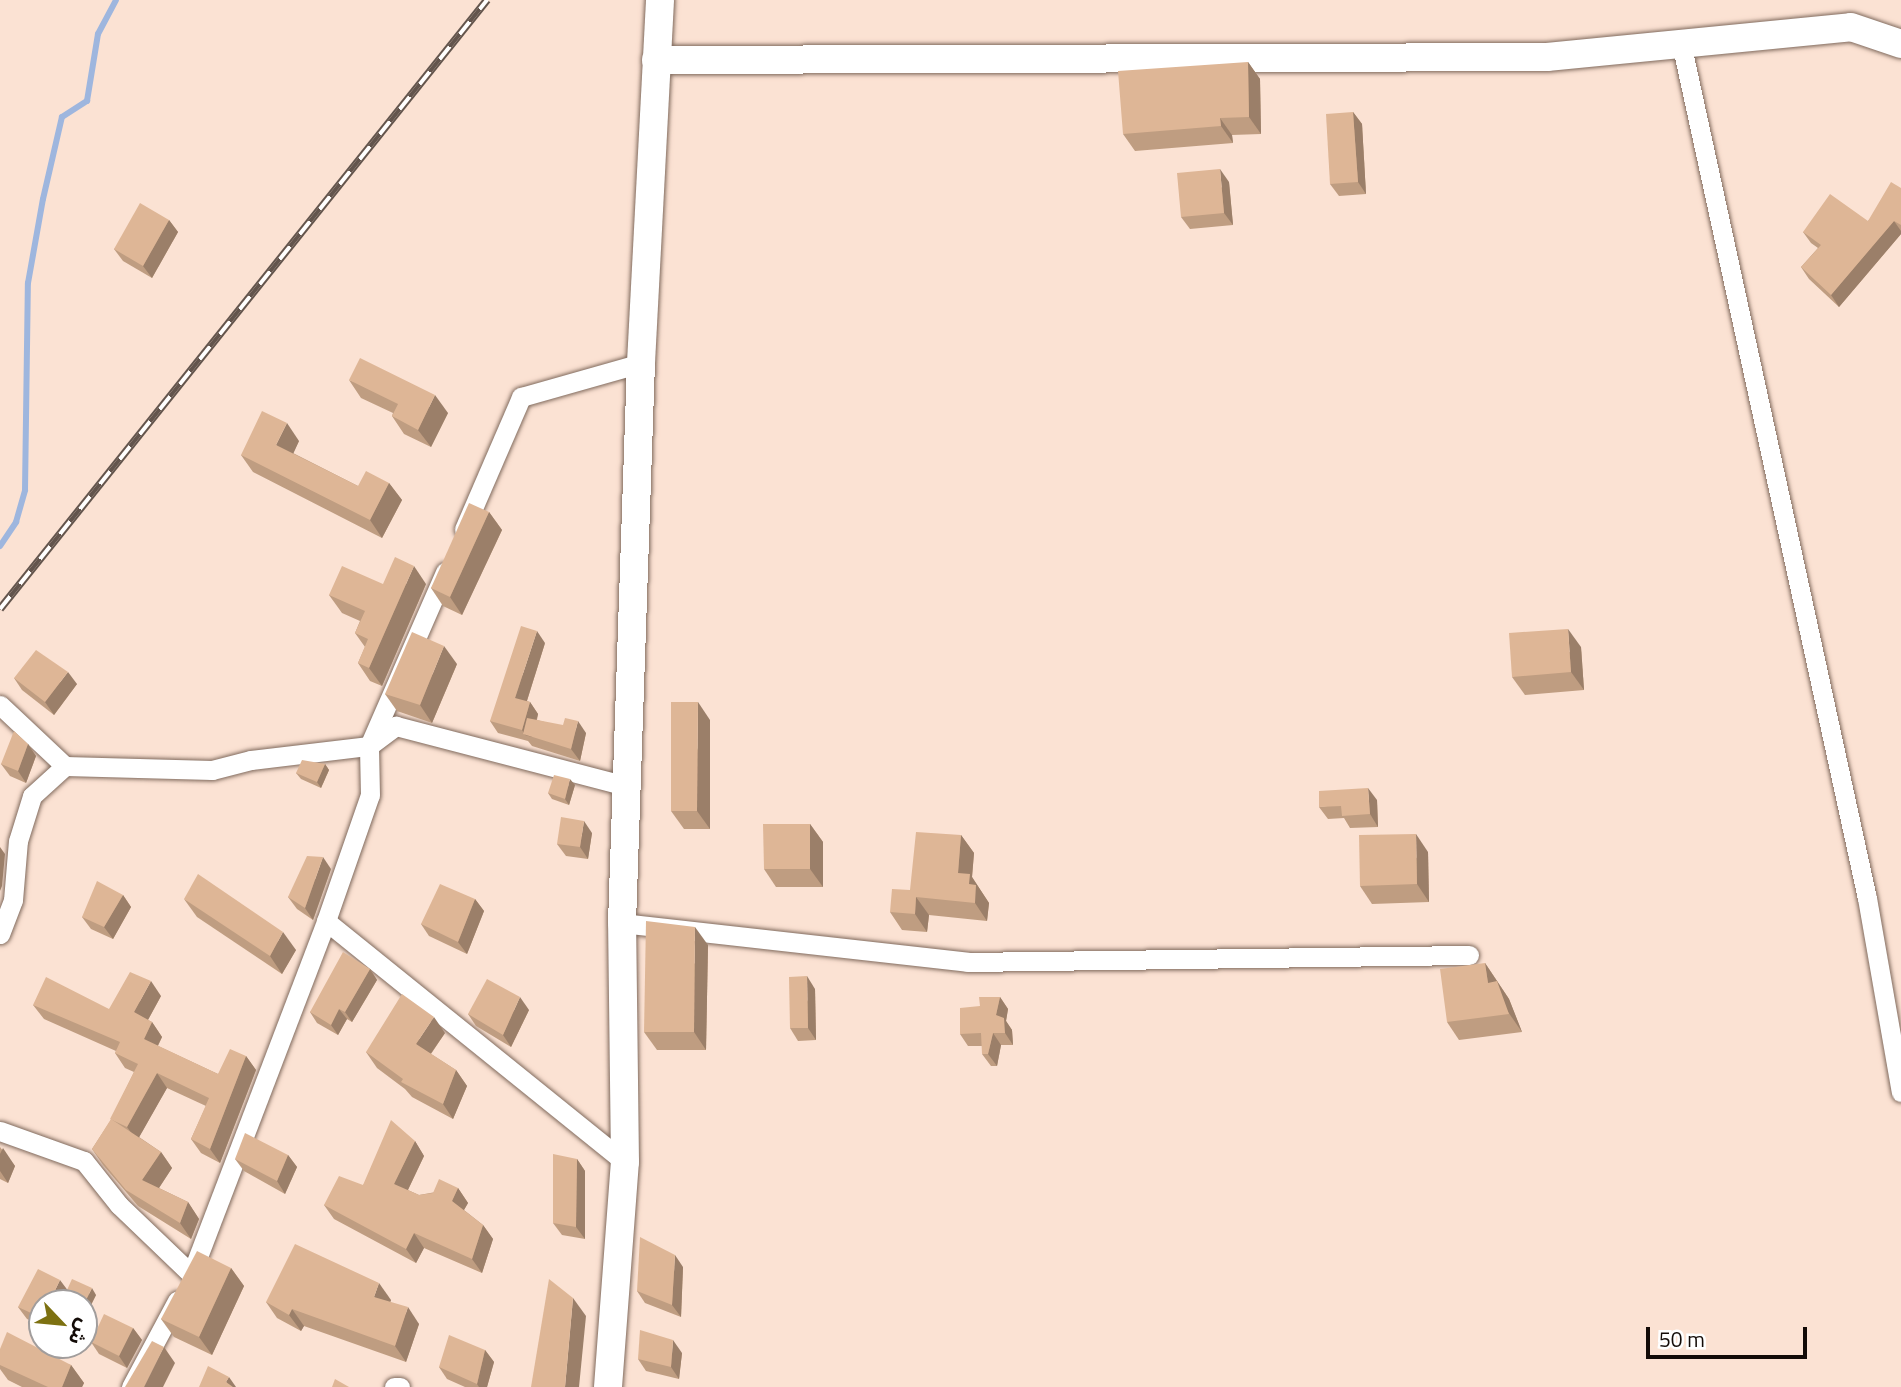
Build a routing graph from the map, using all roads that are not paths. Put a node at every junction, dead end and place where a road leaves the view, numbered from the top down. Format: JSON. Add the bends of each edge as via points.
{"nodes":[{"id":1,"x":660,"y":0,"type":"edge"},
{"id":2,"x":1901,"y":44,"type":"edge"},
{"id":3,"x":1682,"y":47,"type":"junction"},
{"id":4,"x":656,"y":60,"type":"junction"},
{"id":5,"x":641,"y":363,"type":"junction"},
{"id":6,"x":0,"y":705,"type":"edge"},
{"id":7,"x":369,"y":746,"type":"junction"},
{"id":8,"x":65,"y":766,"type":"junction"},
{"id":9,"x":626,"y":786,"type":"junction"},
{"id":10,"x":326,"y":921,"type":"junction"},
{"id":11,"x":622,"y":923,"type":"junction"},
{"id":12,"x":0,"y":934,"type":"edge"},
{"id":13,"x":1469,"y":955,"type":"dead end"},
{"id":14,"x":1901,"y":1092,"type":"edge"},
{"id":15,"x":0,"y":1131,"type":"edge"},
{"id":16,"x":625,"y":1162,"type":"junction"},
{"id":17,"x":191,"y":1274,"type":"junction"},
{"id":18,"x":131,"y":1387,"type":"edge"},
{"id":19,"x":394,"y":1387,"type":"edge"},
{"id":20,"x":400,"y":1387,"type":"edge"},
{"id":21,"x":608,"y":1387,"type":"edge"}],
"edges":[{"from":1,"to":4,"type":"main road"},
{"from":2,"to":3,"type":"main road","via":[[1851,27]]},
{"from":3,"to":4,"type":"main road","via":[[1547,57]]},
{"from":3,"to":14,"type":"street","via":[[1867,898]]},
{"from":4,"to":5,"type":"main road"},
{"from":5,"to":7,"type":"street","via":[[521,397]]},
{"from":5,"to":9,"type":"main road"},
{"from":6,"to":8,"type":"street"},
{"from":7,"to":8,"type":"street","via":[[251,760],[212,771]]},
{"from":7,"to":9,"type":"street","via":[[396,726]]},
{"from":7,"to":10,"type":"street","via":[[370,795]]},
{"from":8,"to":12,"type":"street","via":[[32,796],[18,841],[13,900]]},
{"from":9,"to":11,"type":"main road"},
{"from":10,"to":16,"type":"street"},
{"from":10,"to":17,"type":"street"},
{"from":11,"to":13,"type":"street","via":[[967,962]]},
{"from":11,"to":16,"type":"main road"},
{"from":15,"to":17,"type":"street","via":[[84,1161],[119,1205]]},
{"from":16,"to":21,"type":"main road"},
{"from":17,"to":18,"type":"street"},
{"from":19,"to":20,"type":"street"}]}
